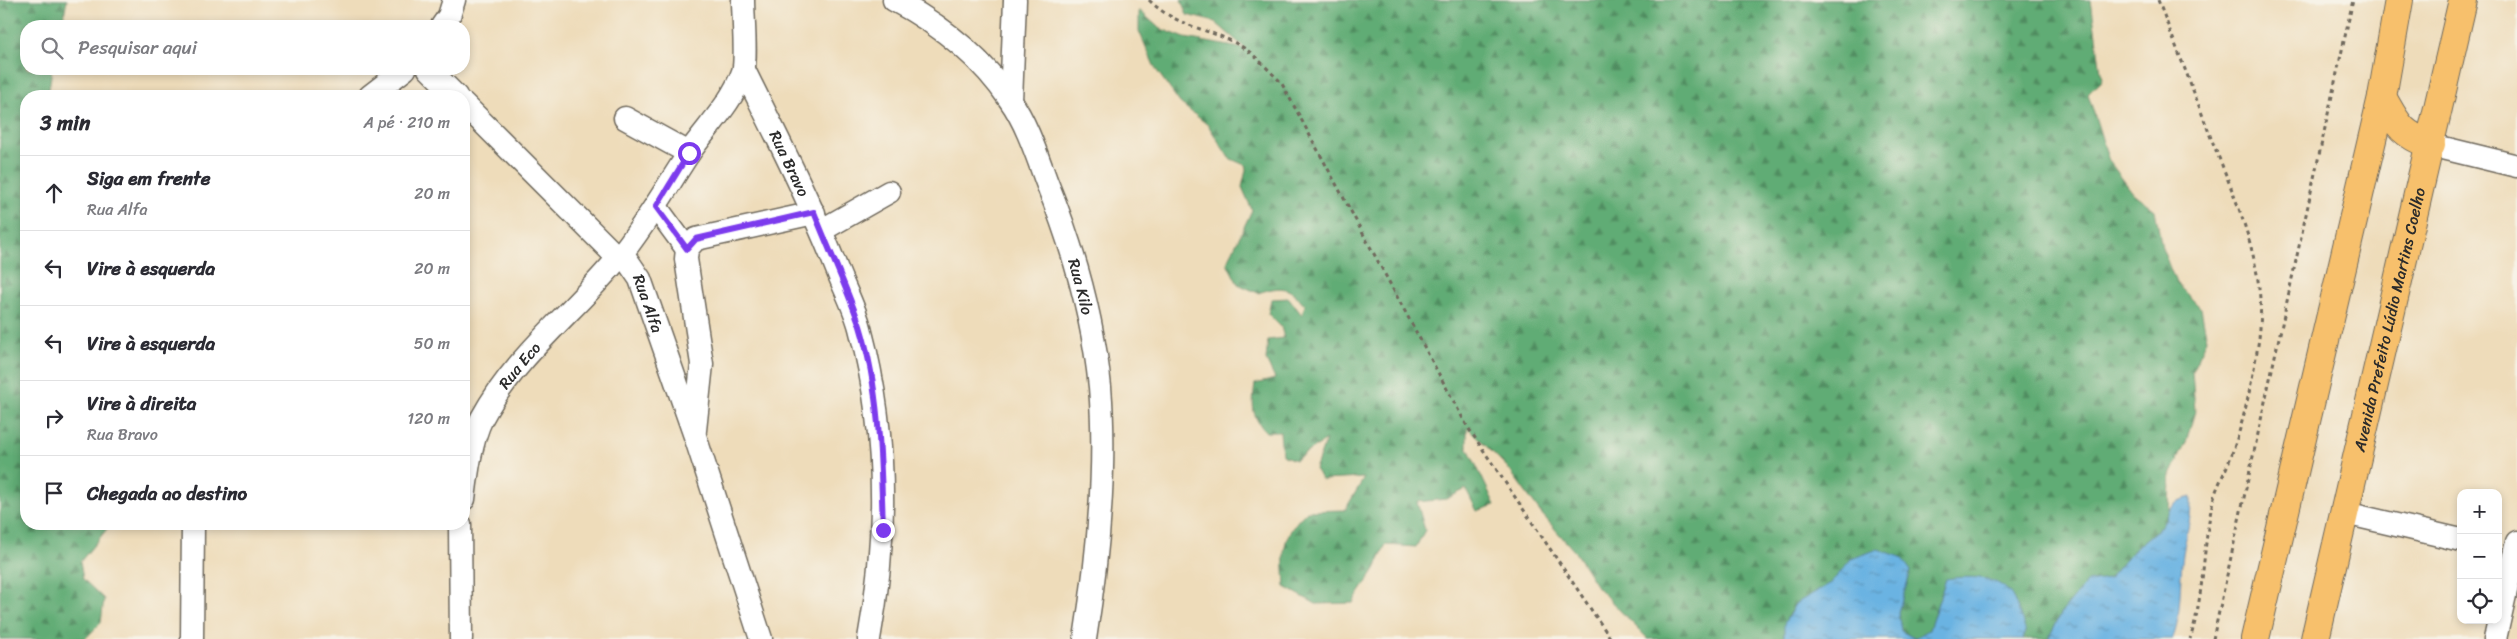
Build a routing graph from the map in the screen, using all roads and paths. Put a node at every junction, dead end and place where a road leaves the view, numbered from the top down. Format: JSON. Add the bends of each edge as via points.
{"nodes":[{"id":1,"x":454,"y":0,"type":"edge"},
{"id":2,"x":743,"y":0,"type":"edge"},
{"id":3,"x":894,"y":0,"type":"edge"},
{"id":4,"x":1015,"y":0,"type":"edge"},
{"id":5,"x":1149,"y":0,"type":"edge"},
{"id":6,"x":2158,"y":0,"type":"edge"},
{"id":7,"x":2353,"y":0,"type":"edge"},
{"id":8,"x":2399,"y":0,"type":"edge"},
{"id":9,"x":2463,"y":0,"type":"edge"},
{"id":10,"x":446,"y":20,"type":"edge"},
{"id":11,"x":744,"y":70,"type":"junction"},
{"id":12,"x":397,"y":75,"type":"edge"},
{"id":13,"x":435,"y":75,"type":"edge"},
{"id":14,"x":378,"y":90,"type":"edge"},
{"id":15,"x":450,"y":90,"type":"edge"},
{"id":16,"x":2382,"y":97,"type":"junction"},
{"id":17,"x":1011,"y":101,"type":"junction"},
{"id":18,"x":470,"y":110,"type":"edge"},
{"id":19,"x":625,"y":118,"type":"dead end"},
{"id":20,"x":2431,"y":144,"type":"junction"},
{"id":21,"x":689,"y":153,"type":"junction"},
{"id":22,"x":2517,"y":166,"type":"edge"},
{"id":23,"x":889,"y":192,"type":"dead end"},
{"id":24,"x":656,"y":207,"type":"junction"},
{"id":25,"x":818,"y":221,"type":"junction"},
{"id":26,"x":687,"y":249,"type":"junction"},
{"id":27,"x":618,"y":258,"type":"junction"},
{"id":28,"x":695,"y":436,"type":"junction"},
{"id":29,"x":470,"y":458,"type":"edge"},
{"id":30,"x":2345,"y":513,"type":"junction"},
{"id":31,"x":193,"y":530,"type":"edge"},
{"id":32,"x":460,"y":530,"type":"edge"},
{"id":33,"x":2457,"y":539,"type":"edge"},
{"id":34,"x":2512,"y":549,"type":"edge"},
{"id":35,"x":192,"y":639,"type":"edge"},
{"id":36,"x":461,"y":639,"type":"edge"},
{"id":37,"x":760,"y":639,"type":"edge"},
{"id":38,"x":869,"y":639,"type":"edge"},
{"id":39,"x":1085,"y":639,"type":"edge"},
{"id":40,"x":1612,"y":639,"type":"edge"},
{"id":41,"x":2190,"y":639,"type":"edge"},
{"id":42,"x":2213,"y":639,"type":"edge"},
{"id":43,"x":2255,"y":639,"type":"edge"},
{"id":44,"x":2315,"y":639,"type":"edge"},
{"id":45,"x":2495,"y":639,"type":"edge"}],
"edges":[{"from":1,"to":10,"type":"street"},
{"from":2,"to":11,"type":"street","name":"Rua Alfa"},
{"from":3,"to":17,"type":"street","name":"Rua Kilo","via":[[951,36],[986,70]]},
{"from":4,"to":17,"type":"street"},
{"from":5,"to":40,"type":"path","via":[[1162,13],[1247,50],[1281,82],[1467,426]]},
{"from":6,"to":41,"type":"path","via":[[2231,188],[2257,266],[2262,302],[2258,344],[2242,422],[2214,495],[2206,529],[2201,591]]},
{"from":7,"to":42,"type":"path"},
{"from":8,"to":16,"type":"main road"},
{"from":9,"to":20,"type":"main road","name":"Avenida Prefeito Lúdio Martins Coelho"},
{"from":11,"to":21,"type":"street","name":"Rua Alfa","via":[[728,101]]},
{"from":11,"to":25,"type":"street","name":"Rua Bravo"},
{"from":12,"to":14,"type":"street"},
{"from":13,"to":15,"type":"street"},
{"from":16,"to":20,"type":"main road","via":[[2398,126],[2410,136]]},
{"from":16,"to":43,"type":"main road"},
{"from":17,"to":39,"type":"street","name":"Rua Kilo","via":[[1035,151],[1072,254],[1100,387],[1102,458],[1098,535]]},
{"from":18,"to":27,"type":"street"},
{"from":19,"to":21,"type":"street"},
{"from":20,"to":22,"type":"street"},
{"from":20,"to":30,"type":"main road","name":"Avenida Prefeito Lúdio Martins Coelho"},
{"from":21,"to":24,"type":"street","name":"Rua Alfa"},
{"from":23,"to":25,"type":"street"},
{"from":24,"to":26,"type":"street"},
{"from":24,"to":27,"type":"street","name":"Rua Alfa"},
{"from":25,"to":26,"type":"street","via":[[696,239]]},
{"from":25,"to":38,"type":"street","name":"Rua Bravo","via":[[860,326],[874,391],[883,530],[878,590]]},
{"from":26,"to":28,"type":"street","via":[[702,364]]},
{"from":27,"to":28,"type":"street","name":"Rua Alfa","via":[[627,260],[640,279]]},
{"from":27,"to":29,"type":"street","name":"Rua Eco","via":[[506,382],[482,419]]},
{"from":28,"to":37,"type":"street","name":"Rua Alfa"},
{"from":30,"to":33,"type":"street"},
{"from":30,"to":44,"type":"main road","name":"Avenida Prefeito Lúdio Martins Coelho"},
{"from":31,"to":35,"type":"street"},
{"from":32,"to":36,"type":"street"},
{"from":34,"to":45,"type":"street"}]}
